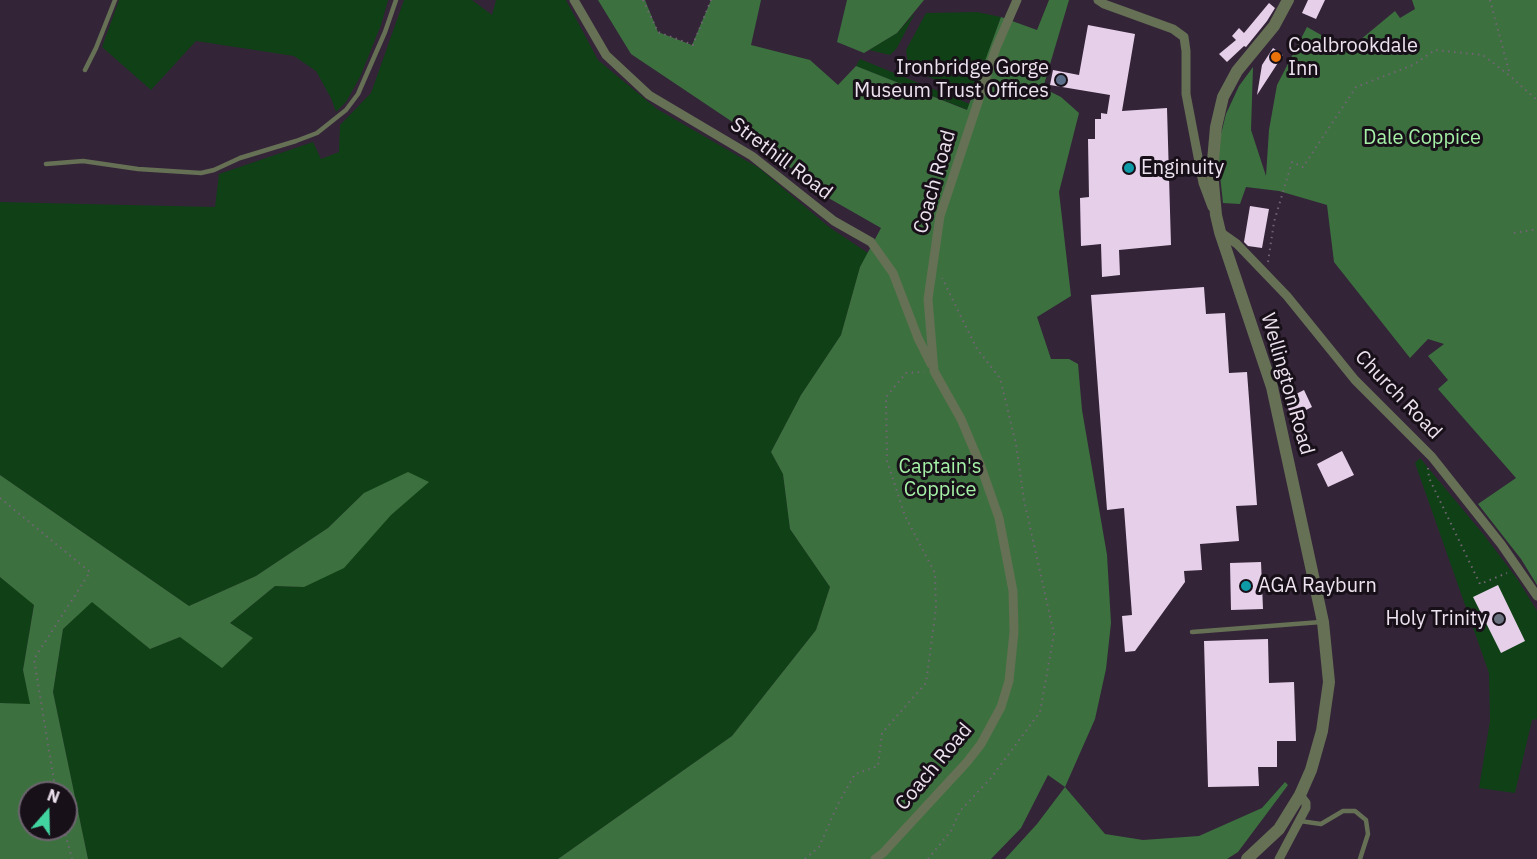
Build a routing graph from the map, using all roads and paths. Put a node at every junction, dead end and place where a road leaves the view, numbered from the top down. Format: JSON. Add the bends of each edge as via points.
{"nodes":[{"id":1,"x":115,"y":0,"type":"edge"},
{"id":2,"x":396,"y":0,"type":"edge"},
{"id":3,"x":574,"y":0,"type":"edge"},
{"id":4,"x":643,"y":0,"type":"edge"},
{"id":5,"x":711,"y":0,"type":"edge"},
{"id":6,"x":1017,"y":0,"type":"edge"},
{"id":7,"x":1098,"y":0,"type":"edge"},
{"id":8,"x":1288,"y":0,"type":"edge"},
{"id":9,"x":1490,"y":0,"type":"edge"},
{"id":10,"x":85,"y":70,"type":"dead end"},
{"id":11,"x":1510,"y":76,"type":"junction"},
{"id":12,"x":1537,"y":100,"type":"edge"},
{"id":13,"x":46,"y":164,"type":"dead end"},
{"id":14,"x":1216,"y":215,"type":"junction"},
{"id":15,"x":1537,"y":229,"type":"edge"},
{"id":16,"x":1220,"y":232,"type":"junction"},
{"id":17,"x":1514,"y":232,"type":"dead end"},
{"id":18,"x":1266,"y":274,"type":"junction"},
{"id":19,"x":934,"y":371,"type":"junction"},
{"id":20,"x":1425,"y":450,"type":"junction"},
{"id":21,"x":0,"y":498,"type":"edge"},
{"id":22,"x":1509,"y":572,"type":"dead end"},
{"id":23,"x":1537,"y":596,"type":"edge"},
{"id":24,"x":1323,"y":622,"type":"junction"},
{"id":25,"x":1192,"y":632,"type":"dead end"},
{"id":26,"x":54,"y":781,"type":"edge"},
{"id":27,"x":1300,"y":795,"type":"junction"},
{"id":28,"x":1300,"y":821,"type":"junction"},
{"id":29,"x":67,"y":841,"type":"edge"},
{"id":30,"x":72,"y":859,"type":"edge"},
{"id":31,"x":805,"y":859,"type":"edge"},
{"id":32,"x":875,"y":859,"type":"edge"},
{"id":33,"x":1248,"y":859,"type":"edge"},
{"id":34,"x":1279,"y":859,"type":"edge"},
{"id":35,"x":1360,"y":859,"type":"edge"}],
"edges":[{"from":1,"to":10,"type":"lane"},
{"from":2,"to":13,"type":"lane","via":[[358,94],[346,110],[317,132],[201,173],[83,160]]},
{"from":3,"to":19,"type":"street","name":"Strethill Road","via":[[606,55],[649,95],[752,156],[834,221],[871,242],[893,273]]},
{"from":4,"to":5,"type":"path","via":[[658,32],[693,45]]},
{"from":6,"to":19,"type":"street","name":"Coach Road","via":[[996,48],[940,216],[928,299]]},
{"from":7,"to":14,"type":"street","via":[[1173,29],[1184,38],[1186,94],[1203,183]]},
{"from":8,"to":14,"type":"street","name":"Wellington Road","via":[[1274,26],[1237,71],[1223,98],[1213,149]]},
{"from":9,"to":11,"type":"path"},
{"from":11,"to":12,"type":"path"},
{"from":11,"to":18,"type":"path","via":[[1483,55],[1436,50],[1413,65],[1356,87],[1303,167],[1292,162],[1274,222]]},
{"from":14,"to":16,"type":"street","name":"Wellington Road"},
{"from":15,"to":17,"type":"path"},
{"from":16,"to":18,"type":"street","name":"Church Road"},
{"from":16,"to":24,"type":"street","name":"Wellington Road","via":[[1272,387]]},
{"from":18,"to":20,"type":"street","name":"Church Road","via":[[1355,380]]},
{"from":19,"to":31,"type":"path","via":[[906,373],[886,397],[886,461],[905,516],[935,573],[936,608],[926,683],[882,733],[878,766],[855,774],[819,847]]},
{"from":19,"to":32,"type":"street","name":"Coach Road","via":[[961,419],[999,519],[1013,591],[1009,681],[1001,707],[981,744]]},
{"from":20,"to":22,"type":"path","via":[[1429,478],[1480,584]]},
{"from":20,"to":23,"type":"street","name":"Church Road","via":[[1501,544]]},
{"from":21,"to":26,"type":"path","via":[[90,572],[34,659]]},
{"from":24,"to":25,"type":"lane"},
{"from":24,"to":27,"type":"street","name":"Wellington Road","via":[[1329,667],[1327,700],[1317,750]]},
{"from":27,"to":28,"type":"street","via":[[1306,803]]},
{"from":27,"to":33,"type":"street","name":"Wellington Road","via":[[1279,829]]},
{"from":28,"to":34,"type":"street"},
{"from":28,"to":35,"type":"lane","via":[[1321,824],[1342,811],[1355,811],[1366,820],[1368,834]]},
{"from":29,"to":30,"type":"path"}]}
